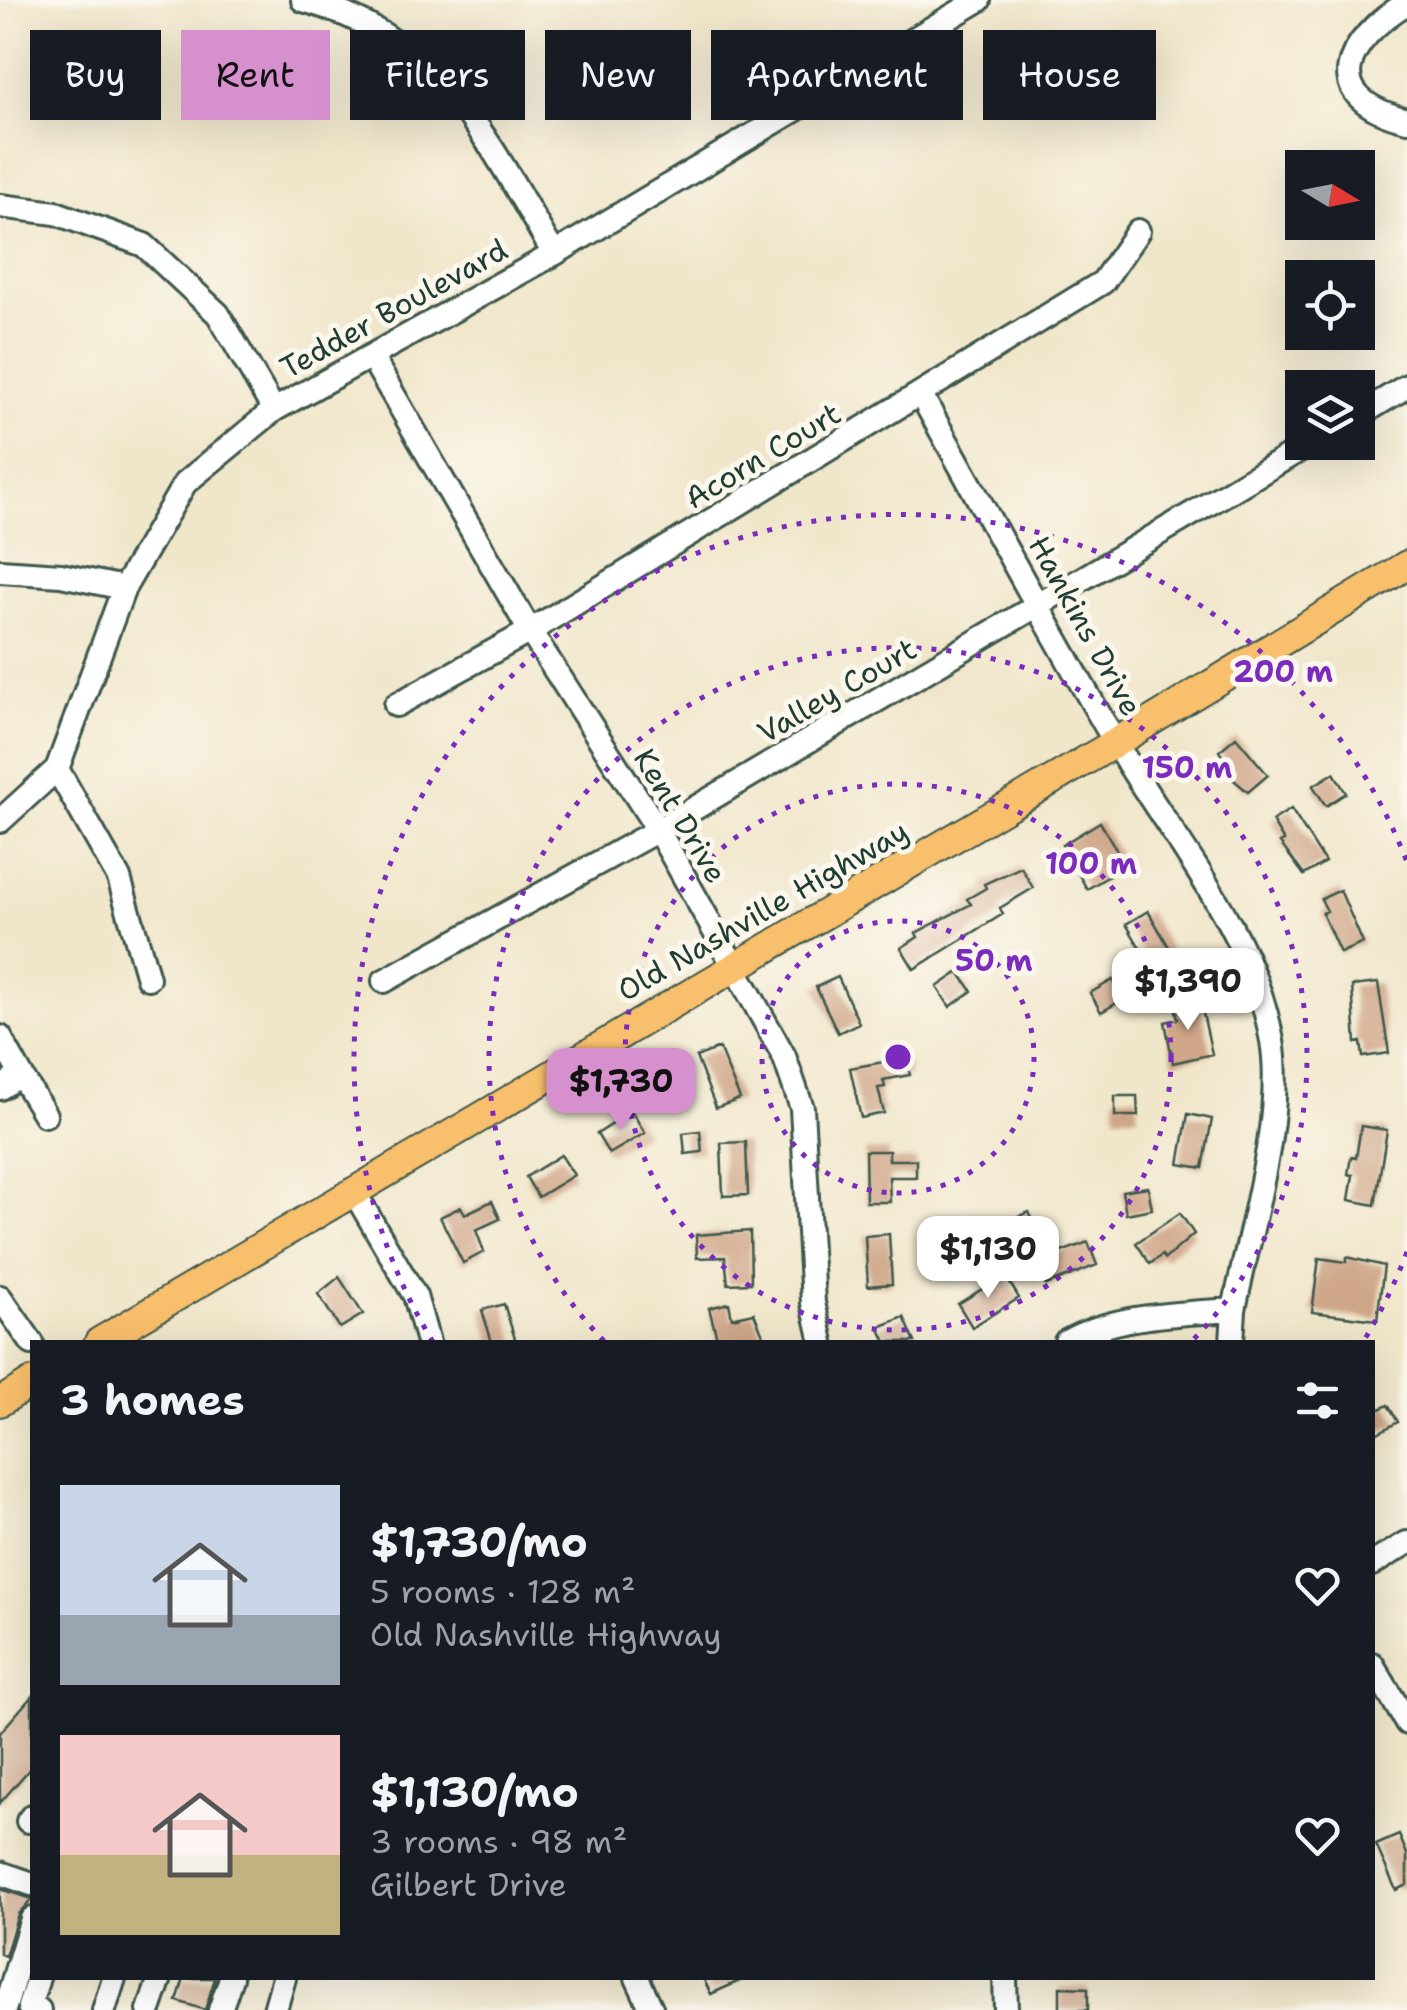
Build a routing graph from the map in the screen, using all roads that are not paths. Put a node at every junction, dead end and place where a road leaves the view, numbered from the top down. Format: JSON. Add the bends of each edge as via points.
{"nodes":[{"id":1,"x":303,"y":0,"type":"edge"},
{"id":2,"x":979,"y":0,"type":"edge"},
{"id":3,"x":1407,"y":3,"type":"edge"},
{"id":4,"x":1407,"y":120,"type":"edge"},
{"id":5,"x":0,"y":206,"type":"edge"},
{"id":6,"x":1138,"y":231,"type":"dead end"},
{"id":7,"x":554,"y":254,"type":"junction"},
{"id":8,"x":372,"y":358,"type":"junction"},
{"id":9,"x":1407,"y":386,"type":"edge"},
{"id":10,"x":922,"y":395,"type":"junction"},
{"id":11,"x":1375,"y":406,"type":"edge"},
{"id":12,"x":274,"y":410,"type":"junction"},
{"id":13,"x":1285,"y":459,"type":"edge"},
{"id":14,"x":1407,"y":565,"type":"edge"},
{"id":15,"x":0,"y":571,"type":"edge"},
{"id":16,"x":124,"y":588,"type":"junction"},
{"id":17,"x":1040,"y":608,"type":"junction"},
{"id":18,"x":530,"y":631,"type":"junction"},
{"id":19,"x":396,"y":705,"type":"dead end"},
{"id":20,"x":1115,"y":743,"type":"junction"},
{"id":21,"x":57,"y":769,"type":"junction"},
{"id":22,"x":0,"y":820,"type":"edge"},
{"id":23,"x":658,"y":830,"type":"junction"},
{"id":24,"x":730,"y":966,"type":"junction"},
{"id":25,"x":148,"y":978,"type":"dead end"},
{"id":26,"x":384,"y":981,"type":"dead end"},
{"id":27,"x":0,"y":1036,"type":"edge"},
{"id":28,"x":21,"y":1075,"type":"junction"},
{"id":29,"x":0,"y":1088,"type":"edge"},
{"id":30,"x":45,"y":1115,"type":"dead end"},
{"id":31,"x":353,"y":1190,"type":"junction"},
{"id":32,"x":0,"y":1297,"type":"edge"},
{"id":33,"x":1234,"y":1310,"type":"junction"},
{"id":34,"x":30,"y":1340,"type":"edge"},
{"id":35,"x":102,"y":1340,"type":"edge"},
{"id":36,"x":427,"y":1340,"type":"edge"},
{"id":37,"x":822,"y":1340,"type":"edge"},
{"id":38,"x":1070,"y":1340,"type":"edge"},
{"id":39,"x":1232,"y":1340,"type":"edge"},
{"id":40,"x":30,"y":1383,"type":"edge"},
{"id":41,"x":0,"y":1402,"type":"edge"},
{"id":42,"x":1407,"y":1543,"type":"edge"},
{"id":43,"x":1375,"y":1562,"type":"edge"},
{"id":44,"x":1375,"y":1669,"type":"edge"},
{"id":45,"x":1407,"y":1723,"type":"edge"},
{"id":46,"x":0,"y":1873,"type":"edge"},
{"id":47,"x":30,"y":1883,"type":"edge"},
{"id":48,"x":30,"y":1937,"type":"edge"},
{"id":49,"x":113,"y":1980,"type":"edge"},
{"id":50,"x":159,"y":1980,"type":"edge"},
{"id":51,"x":230,"y":1980,"type":"edge"},
{"id":52,"x":283,"y":1980,"type":"edge"},
{"id":53,"x":638,"y":1980,"type":"edge"},
{"id":54,"x":1004,"y":1980,"type":"edge"},
{"id":55,"x":24,"y":1990,"type":"edge"},
{"id":56,"x":4,"y":2010,"type":"edge"},
{"id":57,"x":104,"y":2010,"type":"edge"},
{"id":58,"x":148,"y":2010,"type":"edge"},
{"id":59,"x":220,"y":2010,"type":"edge"},
{"id":60,"x":275,"y":2010,"type":"edge"},
{"id":61,"x":652,"y":2010,"type":"edge"},
{"id":62,"x":1006,"y":2010,"type":"edge"}],
"edges":[{"from":1,"to":7,"type":"street","via":[[350,13],[416,55],[474,116]]},
{"from":2,"to":7,"type":"street","name":"Tedder Boulevard"},
{"from":3,"to":4,"type":"street","via":[[1380,19],[1350,53],[1349,76],[1362,102]]},
{"from":5,"to":12,"type":"street","via":[[56,213],[144,245],[218,314]]},
{"from":6,"to":10,"type":"street","name":"Acorn Court","via":[[1102,282]]},
{"from":7,"to":8,"type":"street","name":"Tedder Boulevard"},
{"from":8,"to":12,"type":"street","name":"Tedder Boulevard"},
{"from":8,"to":18,"type":"street","name":"Kent Drive"},
{"from":9,"to":11,"type":"street"},
{"from":10,"to":17,"type":"street","name":"Hankins Drive"},
{"from":10,"to":18,"type":"street","name":"Acorn Court"},
{"from":12,"to":16,"type":"street","name":"Tedder Boulevard","via":[[184,483]]},
{"from":13,"to":17,"type":"street","name":"Valley Court"},
{"from":14,"to":20,"type":"main road","name":"Old Nashville Highway"},
{"from":15,"to":16,"type":"street"},
{"from":16,"to":21,"type":"street","name":"Tedder Boulevard"},
{"from":17,"to":20,"type":"street","name":"Hankins Drive"},
{"from":17,"to":23,"type":"street","name":"Valley Court"},
{"from":18,"to":19,"type":"street","name":"Acorn Court"},
{"from":18,"to":23,"type":"street","name":"Kent Drive"},
{"from":20,"to":24,"type":"main road","name":"Old Nashville Highway"},
{"from":20,"to":33,"type":"street","name":"Hankins Drive","via":[[1238,946],[1262,998],[1272,1042],[1276,1094]]},
{"from":21,"to":22,"type":"street","name":"Tedder Boulevard"},
{"from":21,"to":25,"type":"street","via":[[119,878]]},
{"from":23,"to":24,"type":"street","name":"Kent Drive"},
{"from":23,"to":26,"type":"street","name":"Valley Court"},
{"from":24,"to":31,"type":"main road","name":"Old Nashville Highway"},
{"from":24,"to":37,"type":"street","name":"Kent Drive","via":[[784,1056],[802,1108],[810,1266]]},
{"from":27,"to":28,"type":"street"},
{"from":28,"to":29,"type":"street"},
{"from":28,"to":30,"type":"street"},
{"from":31,"to":35,"type":"main road","name":"Old Nashville Highway"},
{"from":31,"to":36,"type":"street","via":[[414,1296]]},
{"from":32,"to":34,"type":"street"},
{"from":33,"to":38,"type":"street","via":[[1152,1316]]},
{"from":33,"to":39,"type":"street","name":"Hankins Drive"},
{"from":40,"to":41,"type":"main road"},
{"from":42,"to":43,"type":"street"},
{"from":44,"to":45,"type":"street"},
{"from":46,"to":47,"type":"street"},
{"from":48,"to":55,"type":"street"},
{"from":49,"to":57,"type":"street"},
{"from":50,"to":58,"type":"street"},
{"from":51,"to":59,"type":"street"},
{"from":52,"to":60,"type":"street"},
{"from":53,"to":61,"type":"street"},
{"from":54,"to":62,"type":"street"},
{"from":55,"to":56,"type":"street"}]}
